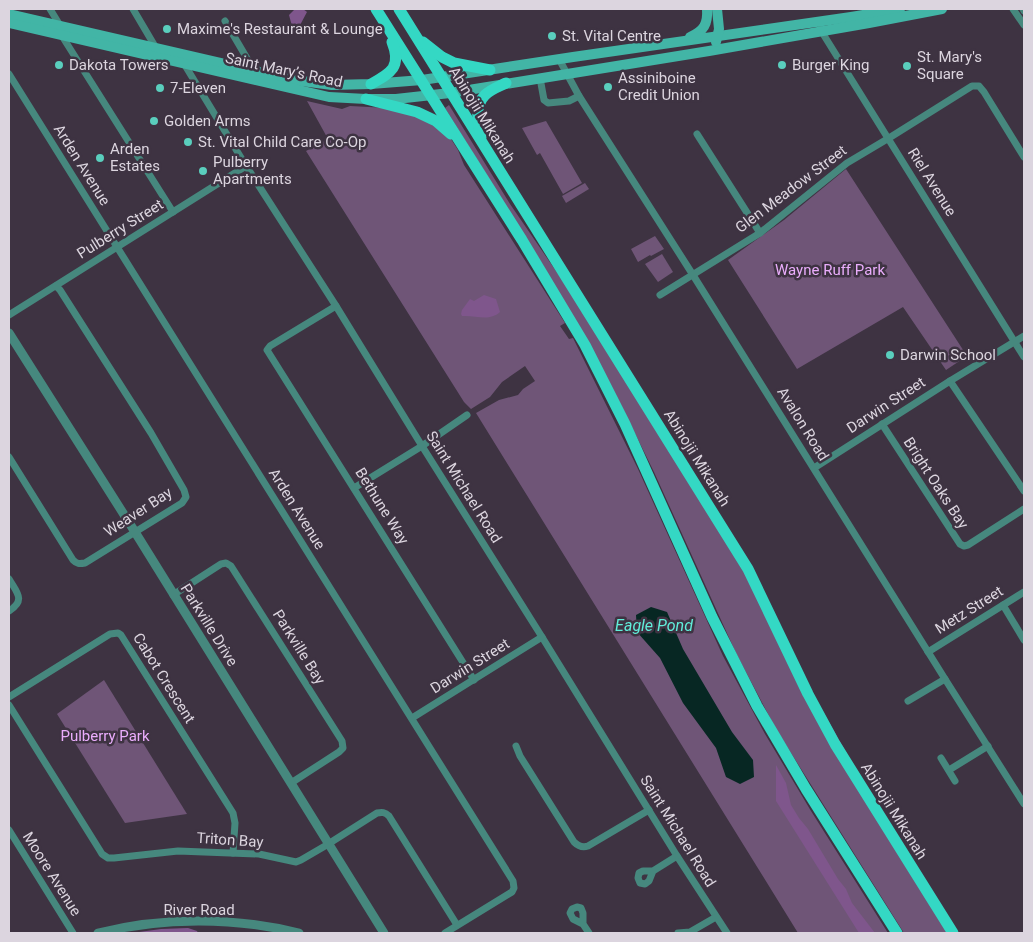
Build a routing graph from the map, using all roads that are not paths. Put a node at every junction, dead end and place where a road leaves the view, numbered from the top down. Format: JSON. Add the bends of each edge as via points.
{"nodes":[{"id":1,"x":50,"y":9,"type":"edge"},
{"id":2,"x":133,"y":9,"type":"edge"},
{"id":3,"x":376,"y":9,"type":"edge"},
{"id":4,"x":399,"y":9,"type":"edge"},
{"id":5,"x":707,"y":9,"type":"edge"},
{"id":6,"x":717,"y":9,"type":"edge"},
{"id":7,"x":900,"y":9,"type":"edge"},
{"id":8,"x":942,"y":9,"type":"edge"},
{"id":9,"x":1013,"y":9,"type":"edge"},
{"id":10,"x":9,"y":14,"type":"edge"},
{"id":11,"x":225,"y":21,"type":"dead end"},
{"id":12,"x":9,"y":23,"type":"edge"},
{"id":13,"x":385,"y":24,"type":"junction"},
{"id":14,"x":1024,"y":25,"type":"edge"},
{"id":15,"x":819,"y":27,"type":"junction"},
{"id":16,"x":763,"y":30,"type":"junction"},
{"id":17,"x":62,"y":31,"type":"junction"},
{"id":18,"x":747,"y":32,"type":"junction"},
{"id":19,"x":416,"y":36,"type":"junction"},
{"id":20,"x":718,"y":36,"type":"junction"},
{"id":21,"x":683,"y":41,"type":"junction"},
{"id":22,"x":757,"y":42,"type":"junction"},
{"id":23,"x":738,"y":46,"type":"junction"},
{"id":24,"x":709,"y":51,"type":"junction"},
{"id":25,"x":155,"y":52,"type":"junction"},
{"id":26,"x":183,"y":59,"type":"junction"},
{"id":27,"x":559,"y":59,"type":"junction"},
{"id":28,"x":490,"y":70,"type":"junction"},
{"id":29,"x":9,"y":74,"type":"edge"},
{"id":30,"x":567,"y":74,"type":"junction"},
{"id":31,"x":255,"y":75,"type":"junction"},
{"id":32,"x":441,"y":77,"type":"junction"},
{"id":33,"x":540,"y":78,"type":"junction"},
{"id":34,"x":422,"y":80,"type":"junction"},
{"id":35,"x":506,"y":83,"type":"junction"},
{"id":36,"x":371,"y":84,"type":"junction"},
{"id":37,"x":450,"y":93,"type":"junction"},
{"id":38,"x":431,"y":95,"type":"junction"},
{"id":39,"x":579,"y":96,"type":"junction"},
{"id":40,"x":366,"y":99,"type":"junction"},
{"id":41,"x":697,"y":134,"type":"dead end"},
{"id":42,"x":888,"y":138,"type":"junction"},
{"id":43,"x":458,"y":139,"type":"junction"},
{"id":44,"x":484,"y":146,"type":"junction"},
{"id":45,"x":1024,"y":157,"type":"edge"},
{"id":46,"x":246,"y":166,"type":"junction"},
{"id":47,"x":173,"y":212,"type":"junction"},
{"id":48,"x":760,"y":233,"type":"junction"},
{"id":49,"x":117,"y":247,"type":"junction"},
{"id":50,"x":693,"y":275,"type":"junction"},
{"id":51,"x":56,"y":286,"type":"junction"},
{"id":52,"x":660,"y":295,"type":"dead end"},
{"id":53,"x":336,"y":306,"type":"junction"},
{"id":54,"x":9,"y":315,"type":"edge"},
{"id":55,"x":9,"y":333,"type":"edge"},
{"id":56,"x":1024,"y":336,"type":"edge"},
{"id":57,"x":1015,"y":342,"type":"junction"},
{"id":58,"x":1024,"y":357,"type":"edge"},
{"id":59,"x":950,"y":381,"type":"junction"},
{"id":60,"x":468,"y":415,"type":"dead end"},
{"id":61,"x":882,"y":424,"type":"junction"},
{"id":62,"x":422,"y":446,"type":"junction"},
{"id":63,"x":9,"y":457,"type":"edge"},
{"id":64,"x":814,"y":468,"type":"junction"},
{"id":65,"x":354,"y":488,"type":"junction"},
{"id":66,"x":1024,"y":491,"type":"edge"},
{"id":67,"x":1024,"y":509,"type":"edge"},
{"id":68,"x":135,"y":532,"type":"junction"},
{"id":69,"x":9,"y":579,"type":"edge"},
{"id":70,"x":1024,"y":592,"type":"edge"},
{"id":71,"x":174,"y":594,"type":"junction"},
{"id":72,"x":1003,"y":605,"type":"junction"},
{"id":73,"x":9,"y":611,"type":"edge"},
{"id":74,"x":542,"y":637,"type":"junction"},
{"id":75,"x":1024,"y":640,"type":"edge"},
{"id":76,"x":928,"y":652,"type":"junction"},
{"id":77,"x":945,"y":679,"type":"junction"},
{"id":78,"x":474,"y":680,"type":"junction"},
{"id":79,"x":9,"y":697,"type":"edge"},
{"id":80,"x":908,"y":701,"type":"dead end"},
{"id":81,"x":9,"y":705,"type":"edge"},
{"id":82,"x":412,"y":718,"type":"junction"},
{"id":83,"x":516,"y":746,"type":"dead end"},
{"id":84,"x":988,"y":746,"type":"junction"},
{"id":85,"x":941,"y":758,"type":"dead end"},
{"id":86,"x":948,"y":770,"type":"junction"},
{"id":87,"x":291,"y":782,"type":"junction"},
{"id":88,"x":955,"y":782,"type":"dead end"},
{"id":89,"x":1024,"y":804,"type":"edge"},
{"id":90,"x":648,"y":810,"type":"junction"},
{"id":91,"x":9,"y":830,"type":"edge"},
{"id":92,"x":328,"y":844,"type":"junction"},
{"id":93,"x":233,"y":853,"type":"junction"},
{"id":94,"x":677,"y":856,"type":"junction"},
{"id":95,"x":653,"y":871,"type":"dead end"},
{"id":96,"x":716,"y":917,"type":"junction"},
{"id":97,"x":583,"y":924,"type":"dead end"},
{"id":98,"x":457,"y":925,"type":"junction"},
{"id":99,"x":690,"y":932,"type":"edge"},
{"id":100,"x":73,"y":933,"type":"edge"},
{"id":101,"x":98,"y":933,"type":"edge"},
{"id":102,"x":299,"y":933,"type":"edge"},
{"id":103,"x":384,"y":933,"type":"edge"},
{"id":104,"x":445,"y":933,"type":"edge"},
{"id":105,"x":589,"y":933,"type":"edge"},
{"id":106,"x":678,"y":933,"type":"edge"},
{"id":107,"x":727,"y":933,"type":"edge"},
{"id":108,"x":897,"y":933,"type":"edge"},
{"id":109,"x":953,"y":933,"type":"edge"}],
"edges":[{"from":1,"to":17,"type":"street"},
{"from":2,"to":25,"type":"street"},
{"from":3,"to":13,"type":"main road"},
{"from":4,"to":19,"type":"main road","name":"Abinojii Mikanah"},
{"from":5,"to":21,"type":"main road","via":[[705,25],[699,33]]},
{"from":6,"to":20,"type":"main road"},
{"from":7,"to":15,"type":"main road","name":"Saint Mary’s Road"},
{"from":8,"to":15,"type":"main road","name":"Saint Mary’s Road","via":[[878,22]]},
{"from":9,"to":14,"type":"street"},
{"from":10,"to":17,"type":"main road","name":"Saint Mary’s Road"},
{"from":11,"to":31,"type":"street"},
{"from":12,"to":17,"type":"main road","name":"Saint Mary’s Road"},
{"from":13,"to":34,"type":"main road"},
{"from":13,"to":36,"type":"main road","via":[[396,50],[396,59],[389,74]]},
{"from":15,"to":16,"type":"main road","name":"Saint Mary’s Road"},
{"from":15,"to":22,"type":"main road","name":"Saint Mary’s Road"},
{"from":15,"to":42,"type":"street","name":"Riel Avenue"},
{"from":16,"to":18,"type":"main road","name":"Saint Mary’s Road"},
{"from":16,"to":22,"type":"main road"},
{"from":17,"to":25,"type":"main road","name":"Saint Mary’s Road"},
{"from":17,"to":47,"type":"street"},
{"from":18,"to":20,"type":"main road","name":"Saint Mary’s Road"},
{"from":18,"to":23,"type":"main road"},
{"from":19,"to":28,"type":"main road","via":[[454,63]]},
{"from":19,"to":32,"type":"main road","name":"Abinojii Mikanah"},
{"from":20,"to":21,"type":"main road","name":"Saint Mary’s Road"},
{"from":20,"to":24,"type":"main road"},
{"from":21,"to":27,"type":"main road","name":"Saint Mary’s Road"},
{"from":22,"to":23,"type":"main road","name":"Saint Mary’s Road"},
{"from":23,"to":24,"type":"main road","name":"Saint Mary’s Road"},
{"from":24,"to":30,"type":"main road","name":"Saint Mary’s Road"},
{"from":25,"to":26,"type":"main road","name":"Saint Mary’s Road"},
{"from":26,"to":31,"type":"main road","name":"Saint Mary’s Road"},
{"from":26,"to":46,"type":"street","name":"Saint Michael Road"},
{"from":27,"to":28,"type":"main road","name":"Saint Mary’s Road"},
{"from":27,"to":30,"type":"street","name":"Avalon Road"},
{"from":28,"to":32,"type":"main road","name":"Saint Mary’s Road"},
{"from":29,"to":49,"type":"street","name":"Arden Avenue"},
{"from":30,"to":33,"type":"main road","name":"Saint Mary’s Road"},
{"from":30,"to":39,"type":"street","name":"Avalon Road"},
{"from":31,"to":36,"type":"main road","name":"Saint Mary’s Road","via":[[332,84]]},
{"from":31,"to":40,"type":"main road","name":"Saint Mary’s Road","via":[[330,97]]},
{"from":32,"to":34,"type":"main road","name":"Saint Mary’s Road"},
{"from":32,"to":37,"type":"main road","name":"Abinojii Mikanah"},
{"from":33,"to":35,"type":"main road","name":"Saint Mary’s Road"},
{"from":33,"to":39,"type":"street","via":[[544,100],[548,103],[570,101]]},
{"from":34,"to":36,"type":"main road","name":"Saint Mary’s Road"},
{"from":34,"to":38,"type":"main road"},
{"from":35,"to":37,"type":"main road","name":"Saint Mary’s Road"},
{"from":35,"to":44,"type":"main road","via":[[485,95],[480,103],[478,125]]},
{"from":37,"to":38,"type":"main road","name":"Saint Mary’s Road"},
{"from":37,"to":44,"type":"main road","name":"Abinojii Mikanah"},
{"from":38,"to":40,"type":"main road","name":"Saint Mary’s Road"},
{"from":38,"to":43,"type":"main road"},
{"from":39,"to":50,"type":"street","name":"Avalon Road"},
{"from":40,"to":43,"type":"main road","via":[[417,112],[436,121]]},
{"from":41,"to":48,"type":"street"},
{"from":42,"to":45,"type":"street","name":"Glen Meadow Street","via":[[972,86],[979,86]]},
{"from":42,"to":48,"type":"street","name":"Glen Meadow Street","via":[[847,162]]},
{"from":42,"to":57,"type":"street","name":"Riel Avenue"},
{"from":43,"to":108,"type":"main road","via":[[585,345],[757,706]]},
{"from":44,"to":109,"type":"main road","name":"Abinojii Mikanah","via":[[748,569],[835,744]]},
{"from":46,"to":47,"type":"street","name":"Pulberry Street"},
{"from":46,"to":53,"type":"street","name":"Saint Michael Road"},
{"from":47,"to":49,"type":"street","name":"Pulberry Street"},
{"from":48,"to":50,"type":"street","name":"Glen Meadow Street"},
{"from":49,"to":51,"type":"street","name":"Pulberry Street"},
{"from":49,"to":82,"type":"street","name":"Arden Avenue"},
{"from":50,"to":52,"type":"street","name":"Glen Meadow Street"},
{"from":50,"to":64,"type":"street","name":"Avalon Road"},
{"from":51,"to":54,"type":"street","name":"Pulberry Street"},
{"from":51,"to":68,"type":"street","name":"Weaver Bay","via":[[146,424],[184,490],[186,497],[182,503]]},
{"from":53,"to":62,"type":"street","name":"Saint Michael Road"},
{"from":53,"to":65,"type":"street","name":"Bethune Way","via":[[267,350]]},
{"from":55,"to":68,"type":"street","name":"Parkville Drive"},
{"from":56,"to":57,"type":"street","name":"Darwin Street"},
{"from":57,"to":58,"type":"street","name":"Riel Avenue"},
{"from":57,"to":59,"type":"street","name":"Darwin Street"},
{"from":59,"to":61,"type":"street","name":"Darwin Street"},
{"from":59,"to":66,"type":"street"},
{"from":60,"to":62,"type":"street"},
{"from":61,"to":64,"type":"street","name":"Darwin Street"},
{"from":61,"to":67,"type":"street","name":"Bright Oaks Bay","via":[[960,544],[968,545]]},
{"from":62,"to":65,"type":"street"},
{"from":62,"to":74,"type":"street","name":"Saint Michael Road"},
{"from":63,"to":68,"type":"street","name":"Weaver Bay","via":[[77,563],[85,563]]},
{"from":64,"to":76,"type":"street","name":"Avalon Road"},
{"from":65,"to":78,"type":"street","name":"Bethune Way"},
{"from":68,"to":71,"type":"street","name":"Parkville Drive"},
{"from":69,"to":73,"type":"street","via":[[20,599]]},
{"from":70,"to":72,"type":"street","name":"Metz Street"},
{"from":71,"to":87,"type":"street","name":"Parkville Drive"},
{"from":71,"to":87,"type":"street","name":"Parkville Bay","via":[[221,564],[232,566],[342,741],[343,748],[339,752]]},
{"from":72,"to":75,"type":"street"},
{"from":72,"to":76,"type":"street","name":"Metz Street"},
{"from":74,"to":78,"type":"street","name":"Darwin Street"},
{"from":74,"to":90,"type":"street","name":"Saint Michael Road"},
{"from":76,"to":77,"type":"street","name":"Avalon Road"},
{"from":77,"to":80,"type":"street"},
{"from":77,"to":84,"type":"street","name":"Avalon Road"},
{"from":78,"to":82,"type":"street","name":"Darwin Street"},
{"from":79,"to":93,"type":"street","name":"Cabot Crescent","via":[[110,634],[121,635],[233,813]]},
{"from":81,"to":93,"type":"street","name":"Triton Bay","via":[[102,854],[108,858],[170,852]]},
{"from":82,"to":98,"type":"street","name":"Arden Avenue","via":[[514,884],[508,894]]},
{"from":83,"to":90,"type":"street","via":[[577,845],[588,846]]},
{"from":84,"to":86,"type":"street"},
{"from":84,"to":89,"type":"street","name":"Avalon Road"},
{"from":85,"to":86,"type":"street"},
{"from":86,"to":88,"type":"street"},
{"from":87,"to":92,"type":"street","name":"Parkville Drive"},
{"from":90,"to":94,"type":"street","name":"Saint Michael Road"},
{"from":91,"to":100,"type":"street","name":"Moore Avenue"},
{"from":92,"to":93,"type":"street","name":"Triton Bay","via":[[296,862],[259,854]]},
{"from":92,"to":98,"type":"street","name":"Triton Bay","via":[[377,813],[386,813]]},
{"from":92,"to":103,"type":"street","name":"Parkville Drive"},
{"from":94,"to":95,"type":"street"},
{"from":94,"to":96,"type":"street","name":"Saint Michael Road"},
{"from":96,"to":99,"type":"street"},
{"from":96,"to":107,"type":"street","name":"Saint Michael Road"},
{"from":97,"to":105,"type":"street"},
{"from":98,"to":104,"type":"street","name":"Arden Avenue"},
{"from":99,"to":106,"type":"street"},
{"from":101,"to":102,"type":"street","name":"River Road","via":[[148,924],[204,921],[266,926]]}]}
